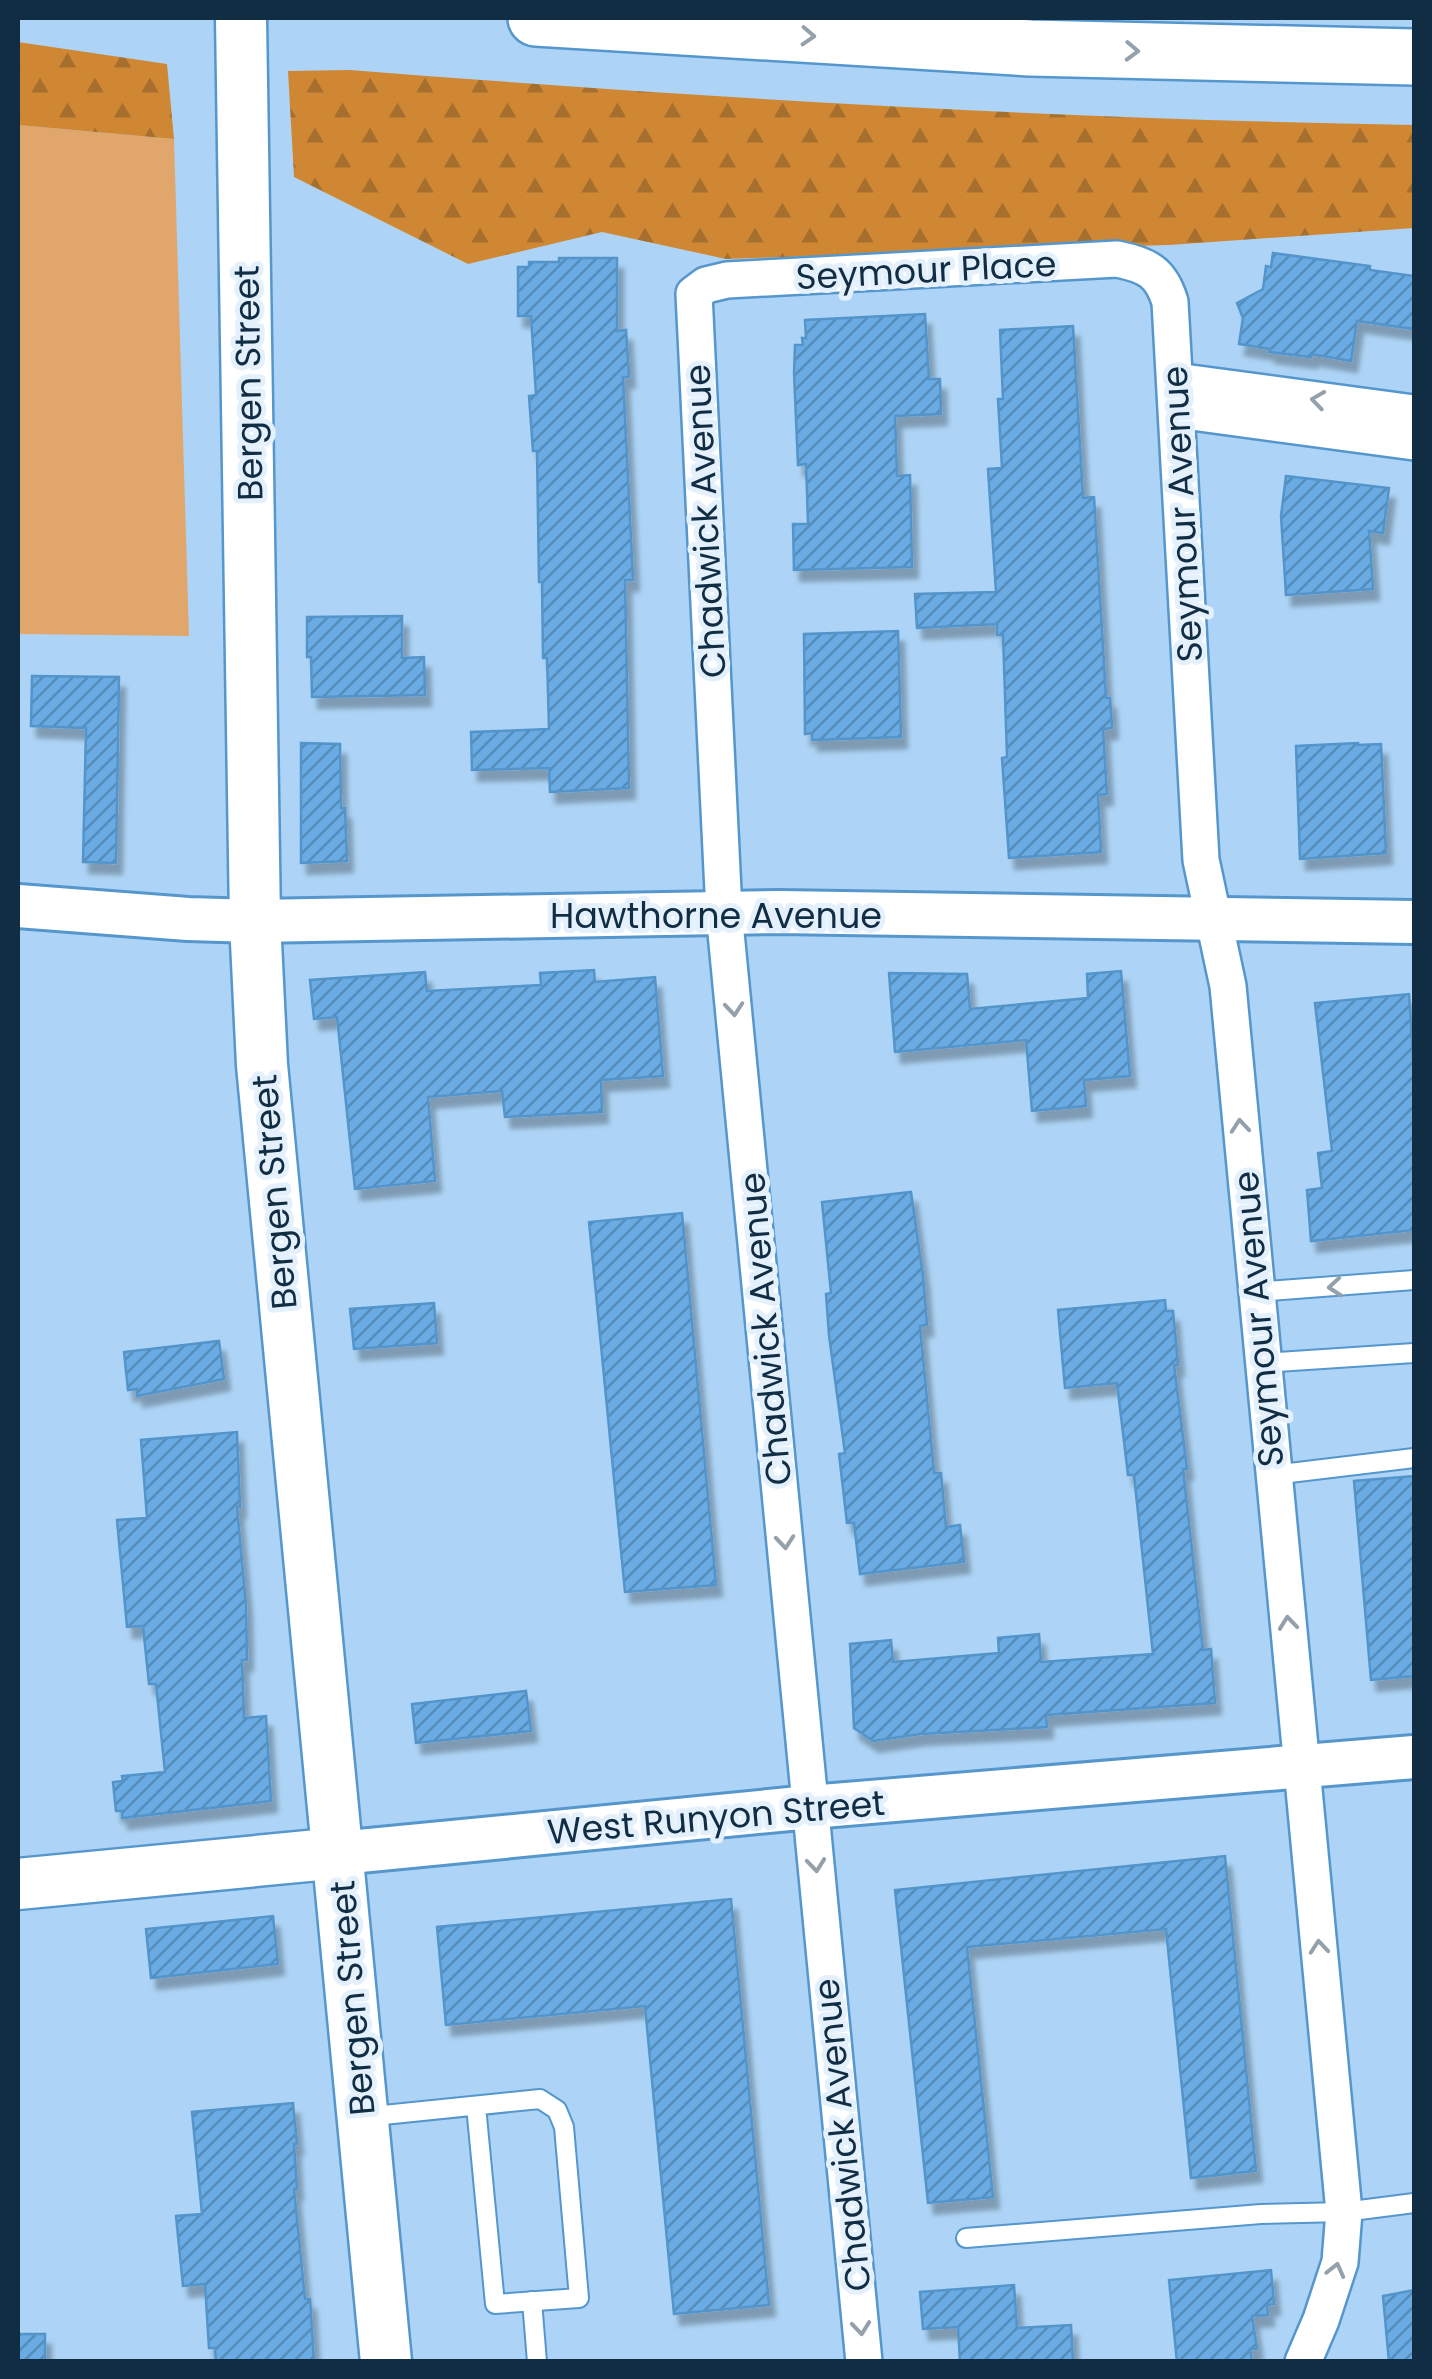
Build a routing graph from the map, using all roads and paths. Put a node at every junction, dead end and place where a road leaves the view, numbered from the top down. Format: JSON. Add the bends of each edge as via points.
{"nodes":[{"id":1,"x":241,"y":18,"type":"edge"},
{"id":2,"x":536,"y":18,"type":"edge"},
{"id":3,"x":1414,"y":57,"type":"edge"},
{"id":4,"x":1158,"y":274,"type":"joint"},
{"id":5,"x":694,"y":294,"type":"joint"},
{"id":6,"x":1176,"y":396,"type":"junction"},
{"id":7,"x":1414,"y":413,"type":"edge"},
{"id":8,"x":1414,"y":442,"type":"edge"},
{"id":9,"x":18,"y":906,"type":"edge"},
{"id":10,"x":724,"y":912,"type":"junction"},
{"id":11,"x":255,"y":921,"type":"junction"},
{"id":12,"x":1214,"y":921,"type":"junction"},
{"id":13,"x":1414,"y":922,"type":"edge"},
{"id":14,"x":1414,"y":1280,"type":"edge"},
{"id":15,"x":1256,"y":1292,"type":"junction"},
{"id":16,"x":1414,"y":1353,"type":"edge"},
{"id":17,"x":1263,"y":1363,"type":"junction"},
{"id":18,"x":1414,"y":1458,"type":"edge"},
{"id":19,"x":1273,"y":1475,"type":"junction"},
{"id":20,"x":1414,"y":1757,"type":"edge"},
{"id":21,"x":1302,"y":1768,"type":"junction"},
{"id":22,"x":810,"y":1808,"type":"junction"},
{"id":23,"x":339,"y":1852,"type":"junction"},
{"id":24,"x":18,"y":1884,"type":"edge"},
{"id":25,"x":476,"y":2106,"type":"junction"},
{"id":26,"x":364,"y":2117,"type":"junction"},
{"id":27,"x":1414,"y":2202,"type":"edge"},
{"id":28,"x":1344,"y":2212,"type":"junction"},
{"id":29,"x":966,"y":2238,"type":"dead end"},
{"id":30,"x":532,"y":2301,"type":"junction"},
{"id":31,"x":386,"y":2362,"type":"edge"},
{"id":32,"x":538,"y":2362,"type":"edge"},
{"id":33,"x":864,"y":2362,"type":"edge"},
{"id":34,"x":1303,"y":2362,"type":"edge"}],
"edges":[{"from":1,"to":11,"type":"main road","name":"Bergen Street"},
{"from":2,"to":3,"type":"highway","one_way":true,"via":[[1030,48]]},
{"from":4,"to":5,"type":"street","name":"Seymour Place","via":[[1117,260],[727,280]]},
{"from":4,"to":6,"type":"street","name":"Seymour Avenue","via":[[1170,302]]},
{"from":5,"to":10,"type":"street","name":"Chadwick Avenue"},
{"from":7,"to":6,"type":"street","one_way":true},
{"from":6,"to":8,"type":"street"},
{"from":6,"to":12,"type":"street","name":"Seymour Avenue","via":[[1201,860]]},
{"from":9,"to":11,"type":"street","name":"Hawthorne Avenue"},
{"from":10,"to":11,"type":"street","name":"Hawthorne Avenue"},
{"from":10,"to":12,"type":"street","name":"Hawthorne Avenue"},
{"from":10,"to":22,"type":"street","name":"Chadwick Avenue","one_way":true},
{"from":11,"to":23,"type":"main road","name":"Bergen Street","via":[[262,1065]]},
{"from":12,"to":13,"type":"street","name":"Hawthorne Avenue"},
{"from":15,"to":12,"type":"street","name":"Seymour Avenue","one_way":true,"via":[[1228,986]]},
{"from":14,"to":15,"type":"lane","one_way":true},
{"from":15,"to":17,"type":"street","name":"Seymour Avenue"},
{"from":16,"to":17,"type":"lane"},
{"from":17,"to":19,"type":"street","name":"Seymour Avenue"},
{"from":18,"to":19,"type":"lane"},
{"from":21,"to":19,"type":"street","name":"Seymour Avenue","one_way":true},
{"from":20,"to":21,"type":"street","name":"West Runyon Street"},
{"from":21,"to":22,"type":"street","name":"West Runyon Street"},
{"from":28,"to":21,"type":"street","name":"Seymour Avenue","one_way":true},
{"from":22,"to":23,"type":"street","name":"West Runyon Street"},
{"from":22,"to":33,"type":"street","name":"Chadwick Avenue","one_way":true},
{"from":23,"to":24,"type":"main road","name":"West Runyon Street"},
{"from":23,"to":26,"type":"main road","name":"Bergen Street"},
{"from":25,"to":26,"type":"lane"},
{"from":25,"to":30,"type":"lane","via":[[494,2304]]},
{"from":25,"to":30,"type":"lane","via":[[540,2099],[557,2110],[564,2126],[579,2298]]},
{"from":26,"to":31,"type":"main road","name":"Bergen Street"},
{"from":27,"to":28,"type":"lane"},
{"from":28,"to":29,"type":"lane"},
{"from":34,"to":28,"type":"street","name":"Seymour Avenue","one_way":true,"via":[[1340,2262]]},
{"from":30,"to":32,"type":"lane"}]}
